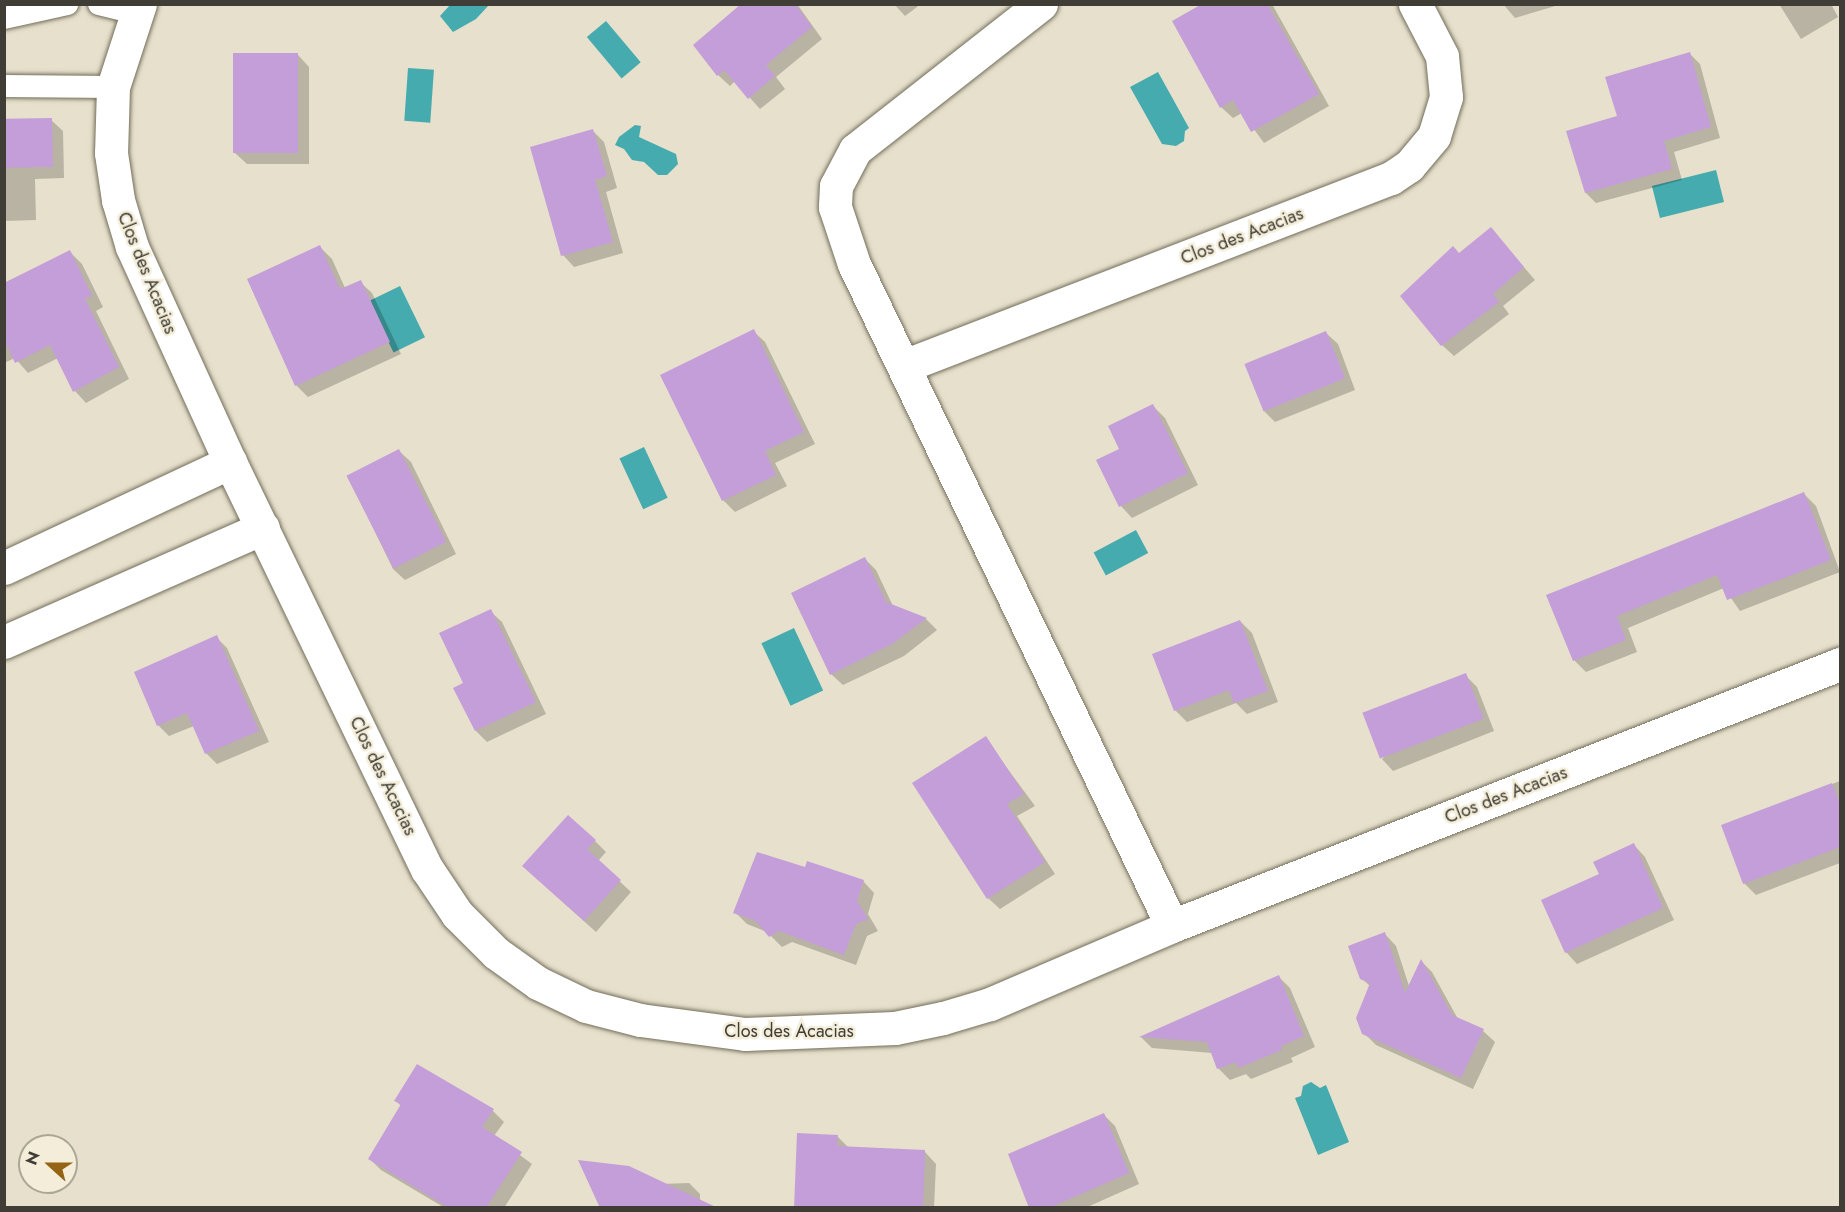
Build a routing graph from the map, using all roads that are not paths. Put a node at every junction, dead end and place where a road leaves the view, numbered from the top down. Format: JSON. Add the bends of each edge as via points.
{"nodes":[{"id":1,"x":67,"y":4,"type":"edge"},
{"id":2,"x":99,"y":4,"type":"edge"},
{"id":3,"x":1041,"y":4,"type":"edge"},
{"id":4,"x":1415,"y":4,"type":"edge"},
{"id":5,"x":138,"y":9,"type":"edge"},
{"id":6,"x":4,"y":18,"type":"edge"},
{"id":7,"x":4,"y":86,"type":"edge"},
{"id":8,"x":113,"y":87,"type":"junction"},
{"id":9,"x":904,"y":366,"type":"junction"},
{"id":10,"x":230,"y":462,"type":"junction"},
{"id":11,"x":263,"y":528,"type":"junction"},
{"id":12,"x":4,"y":567,"type":"edge"},
{"id":13,"x":4,"y":642,"type":"edge"},
{"id":14,"x":1840,"y":663,"type":"edge"},
{"id":15,"x":1172,"y":926,"type":"junction"}],
"edges":[{"from":1,"to":6,"type":"lane"},
{"from":2,"to":5,"type":"lane"},
{"from":3,"to":9,"type":"street","via":[[873,134],[843,166],[836,186],[840,228]]},
{"from":4,"to":9,"type":"street","name":"Clos des Acacias","via":[[1442,56],[1446,97],[1434,136],[1409,166],[1391,178]]},
{"from":5,"to":8,"type":"street","name":"Clos des Acacias"},
{"from":7,"to":8,"type":"lane"},
{"from":8,"to":10,"type":"street","name":"Clos des Acacias","via":[[111,153],[118,200],[132,247]]},
{"from":9,"to":15,"type":"street"},
{"from":10,"to":11,"type":"street","name":"Clos des Acacias"},
{"from":10,"to":12,"type":"street"},
{"from":11,"to":13,"type":"street"},
{"from":11,"to":15,"type":"street","name":"Clos des Acacias","via":[[427,869],[457,915],[496,953],[530,977],[586,1005],[640,1020],[745,1034],[895,1028],[990,1004]]},
{"from":14,"to":15,"type":"street","name":"Clos des Acacias"}]}
